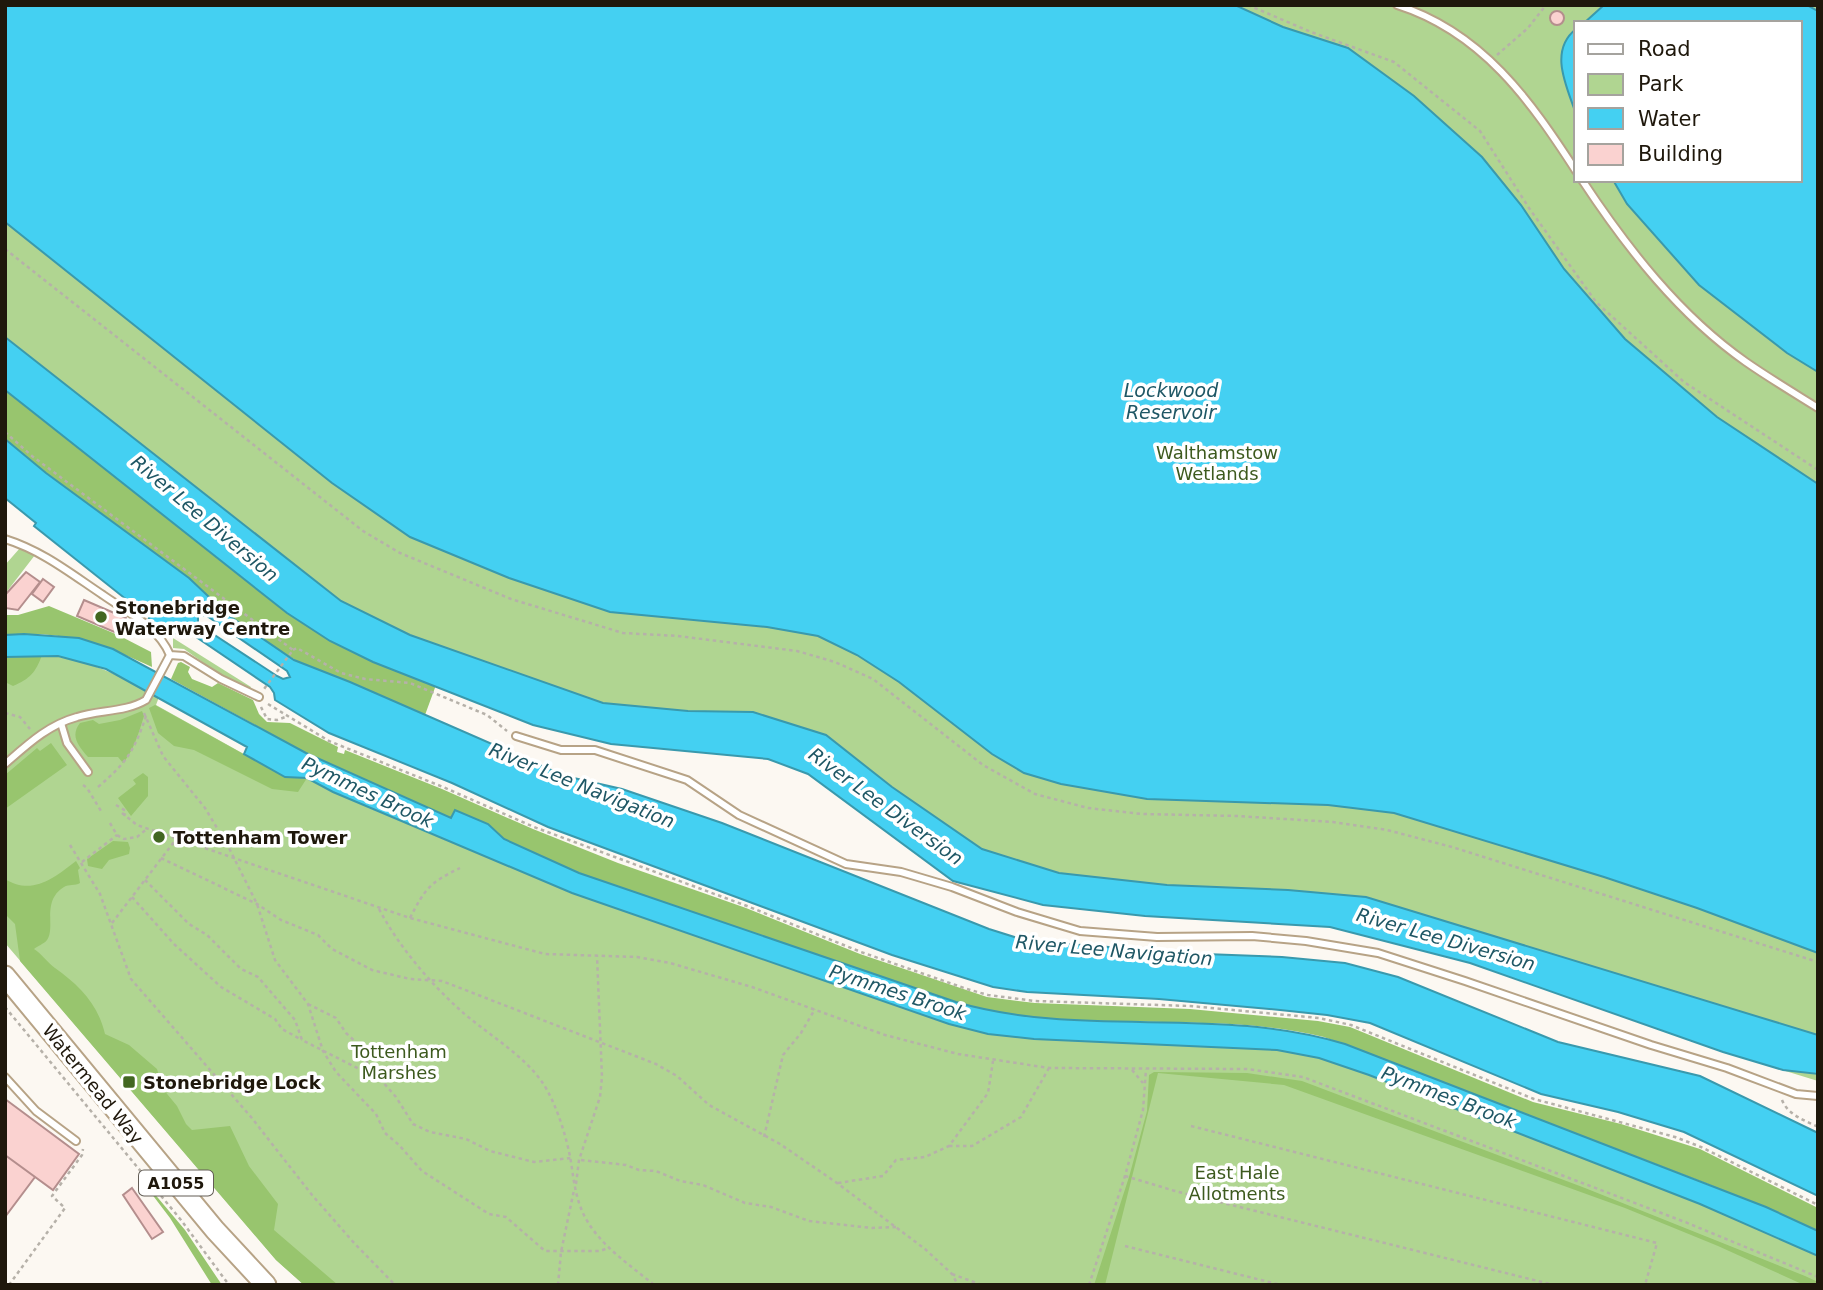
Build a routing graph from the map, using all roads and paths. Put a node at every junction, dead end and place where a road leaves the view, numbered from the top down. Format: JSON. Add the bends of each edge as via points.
{"nodes":[{"id":1,"x":1248,"y":5,"type":"edge"},
{"id":2,"x":1397,"y":5,"type":"edge"},
{"id":3,"x":1546,"y":5,"type":"edge"},
{"id":4,"x":1491,"y":60,"type":"junction"},
{"id":5,"x":1574,"y":168,"type":"edge"},
{"id":6,"x":1584,"y":182,"type":"edge"},
{"id":7,"x":5,"y":249,"type":"edge"},
{"id":8,"x":1818,"y":408,"type":"edge"},
{"id":9,"x":5,"y":432,"type":"edge"},
{"id":10,"x":1818,"y":470,"type":"edge"},
{"id":11,"x":5,"y":539,"type":"edge"},
{"id":12,"x":293,"y":650,"type":"junction"},
{"id":13,"x":170,"y":655,"type":"junction"},
{"id":14,"x":266,"y":687,"type":"dead end"},
{"id":15,"x":259,"y":700,"type":"joint"},
{"id":16,"x":141,"y":703,"type":"junction"},
{"id":17,"x":277,"y":710,"type":"dead end"},
{"id":18,"x":5,"y":713,"type":"edge"},
{"id":19,"x":146,"y":716,"type":"junction"},
{"id":20,"x":288,"y":716,"type":"junction"},
{"id":21,"x":61,"y":723,"type":"junction"},
{"id":22,"x":33,"y":731,"type":"dead end"},
{"id":23,"x":516,"y":736,"type":"joint"},
{"id":24,"x":5,"y":764,"type":"edge"},
{"id":25,"x":88,"y":772,"type":"dead end"},
{"id":26,"x":83,"y":785,"type":"dead end"},
{"id":27,"x":98,"y":787,"type":"dead end"},
{"id":28,"x":116,"y":805,"type":"dead end"},
{"id":29,"x":101,"y":811,"type":"dead end"},
{"id":30,"x":110,"y":823,"type":"dead end"},
{"id":31,"x":148,"y":828,"type":"junction"},
{"id":32,"x":117,"y":835,"type":"junction"},
{"id":33,"x":177,"y":838,"type":"junction"},
{"id":34,"x":70,"y":845,"type":"dead end"},
{"id":35,"x":161,"y":858,"type":"junction"},
{"id":36,"x":234,"y":858,"type":"junction"},
{"id":37,"x":82,"y":862,"type":"junction"},
{"id":38,"x":460,"y":868,"type":"dead end"},
{"id":39,"x":145,"y":880,"type":"junction"},
{"id":40,"x":132,"y":897,"type":"junction"},
{"id":41,"x":257,"y":904,"type":"junction"},
{"id":42,"x":378,"y":908,"type":"junction"},
{"id":43,"x":410,"y":918,"type":"junction"},
{"id":44,"x":111,"y":923,"type":"junction"},
{"id":45,"x":597,"y":957,"type":"junction"},
{"id":46,"x":1818,"y":962,"type":"edge"},
{"id":47,"x":5,"y":976,"type":"edge"},
{"id":48,"x":429,"y":979,"type":"junction"},
{"id":49,"x":308,"y":1003,"type":"junction"},
{"id":50,"x":5,"y":1007,"type":"edge"},
{"id":51,"x":815,"y":1009,"type":"junction"},
{"id":52,"x":302,"y":1040,"type":"junction"},
{"id":53,"x":600,"y":1043,"type":"junction"},
{"id":54,"x":323,"y":1051,"type":"junction"},
{"id":55,"x":993,"y":1061,"type":"junction"},
{"id":56,"x":1049,"y":1068,"type":"junction"},
{"id":57,"x":1131,"y":1068,"type":"junction"},
{"id":58,"x":1147,"y":1068,"type":"junction"},
{"id":59,"x":5,"y":1076,"type":"edge"},
{"id":60,"x":373,"y":1076,"type":"junction"},
{"id":61,"x":1145,"y":1086,"type":"junction"},
{"id":62,"x":1776,"y":1087,"type":"junction"},
{"id":63,"x":1818,"y":1096,"type":"edge"},
{"id":64,"x":1191,"y":1126,"type":"dead end"},
{"id":65,"x":1818,"y":1127,"type":"edge"},
{"id":66,"x":764,"y":1137,"type":"junction"},
{"id":67,"x":76,"y":1141,"type":"joint"},
{"id":68,"x":949,"y":1146,"type":"junction"},
{"id":69,"x":571,"y":1158,"type":"junction"},
{"id":70,"x":579,"y":1160,"type":"junction"},
{"id":71,"x":1125,"y":1175,"type":"junction"},
{"id":72,"x":837,"y":1183,"type":"junction"},
{"id":73,"x":575,"y":1188,"type":"junction"},
{"id":74,"x":1818,"y":1205,"type":"edge"},
{"id":75,"x":896,"y":1227,"type":"junction"},
{"id":76,"x":1125,"y":1246,"type":"dead end"},
{"id":77,"x":608,"y":1248,"type":"junction"},
{"id":78,"x":561,"y":1252,"type":"junction"},
{"id":79,"x":952,"y":1274,"type":"junction"},
{"id":80,"x":1818,"y":1277,"type":"edge"},
{"id":81,"x":9,"y":1285,"type":"edge"},
{"id":82,"x":229,"y":1285,"type":"edge"},
{"id":83,"x":266,"y":1285,"type":"edge"},
{"id":84,"x":395,"y":1285,"type":"edge"},
{"id":85,"x":558,"y":1285,"type":"edge"},
{"id":86,"x":654,"y":1285,"type":"edge"},
{"id":87,"x":957,"y":1285,"type":"edge"},
{"id":88,"x":982,"y":1285,"type":"edge"},
{"id":89,"x":1089,"y":1285,"type":"edge"},
{"id":90,"x":1281,"y":1285,"type":"edge"},
{"id":91,"x":1554,"y":1285,"type":"edge"},
{"id":92,"x":1645,"y":1285,"type":"edge"}],
"edges":[{"from":1,"to":10,"type":"path","via":[[1394,62],[1480,131],[1596,302],[1684,382]]},
{"from":2,"to":4,"type":"lane","via":[[1455,31]]},
{"from":3,"to":4,"type":"path","via":[[1528,28]]},
{"from":4,"to":5,"type":"lane"},
{"from":6,"to":8,"type":"lane","via":[[1610,223],[1697,320],[1744,361]]},
{"from":7,"to":46,"type":"path","via":[[363,531],[400,552],[511,599],[623,633],[797,650],[835,662],[873,679],[983,765],[1035,794],[1074,805],[1142,814],[1333,822],[1387,830]]},
{"from":9,"to":12,"type":"path","via":[[32,457]]},
{"from":11,"to":13,"type":"lane","via":[[60,564],[147,625]]},
{"from":12,"to":14,"type":"path"},
{"from":12,"to":23,"type":"path","via":[[357,678],[410,684],[487,715]]},
{"from":13,"to":15,"type":"lane","via":[[184,656]]},
{"from":13,"to":16,"type":"lane"},
{"from":15,"to":20,"type":"path","via":[[267,719]]},
{"from":16,"to":19,"type":"path"},
{"from":16,"to":21,"type":"lane"},
{"from":17,"to":20,"type":"path"},
{"from":18,"to":22,"type":"path","via":[[20,717]]},
{"from":19,"to":27,"type":"path","via":[[127,761]]},
{"from":19,"to":36,"type":"path","via":[[163,756],[205,808]]},
{"from":20,"to":74,"type":"path","via":[[329,741],[534,827],[967,989],[1035,1001],[1190,1006],[1351,1025],[1534,1099],[1701,1147]]},
{"from":21,"to":24,"type":"lane","via":[[44,731]]},
{"from":21,"to":25,"type":"lane","via":[[67,743]]},
{"from":23,"to":62,"type":"lane","via":[[561,750],[595,750],[687,780],[739,814],[846,864],[901,872],[1080,931],[1157,937],[1252,936],[1378,953]]},
{"from":26,"to":29,"type":"path"},
{"from":28,"to":31,"type":"path","via":[[124,808],[123,814],[131,822]]},
{"from":30,"to":32,"type":"path"},
{"from":31,"to":32,"type":"path","via":[[133,838]]},
{"from":31,"to":33,"type":"path"},
{"from":32,"to":37,"type":"path"},
{"from":33,"to":35,"type":"path"},
{"from":33,"to":36,"type":"path"},
{"from":34,"to":37,"type":"path"},
{"from":35,"to":39,"type":"path"},
{"from":35,"to":41,"type":"path"},
{"from":36,"to":41,"type":"path"},
{"from":36,"to":42,"type":"path"},
{"from":37,"to":44,"type":"path"},
{"from":38,"to":43,"type":"path","via":[[425,890]]},
{"from":39,"to":40,"type":"path"},
{"from":39,"to":52,"type":"path","via":[[189,924],[258,977],[295,1020]]},
{"from":40,"to":44,"type":"path"},
{"from":40,"to":52,"type":"path","via":[[220,987]]},
{"from":41,"to":48,"type":"path","via":[[372,970]]},
{"from":41,"to":49,"type":"path","via":[[275,960]]},
{"from":42,"to":43,"type":"path"},
{"from":42,"to":48,"type":"path"},
{"from":43,"to":45,"type":"path","via":[[527,951]]},
{"from":44,"to":84,"type":"path","via":[[136,987],[251,1117],[319,1204]]},
{"from":45,"to":51,"type":"path","via":[[670,963]]},
{"from":45,"to":53,"type":"path"},
{"from":47,"to":83,"type":"main road","name":"Watermead Way","number":"A1055","via":[[198,1210]]},
{"from":48,"to":53,"type":"path"},
{"from":48,"to":69,"type":"path","via":[[542,1082]]},
{"from":49,"to":54,"type":"path"},
{"from":49,"to":60,"type":"path","via":[[336,1018],[360,1046]]},
{"from":50,"to":82,"type":"path","name":"Watermead Way"},
{"from":51,"to":55,"type":"path","via":[[902,1040]]},
{"from":51,"to":66,"type":"path","via":[[783,1055]]},
{"from":52,"to":54,"type":"path"},
{"from":53,"to":66,"type":"path","via":[[677,1076],[709,1105]]},
{"from":53,"to":70,"type":"path","via":[[600,1097]]},
{"from":54,"to":60,"type":"path"},
{"from":54,"to":78,"type":"path","via":[[336,1072],[376,1114],[385,1133],[422,1171],[489,1214],[506,1217],[545,1251]]},
{"from":55,"to":56,"type":"path"},
{"from":55,"to":68,"type":"path","via":[[988,1093]]},
{"from":56,"to":57,"type":"path"},
{"from":56,"to":68,"type":"path","via":[[1021,1117],[972,1146]]},
{"from":57,"to":58,"type":"path"},
{"from":57,"to":61,"type":"path"},
{"from":58,"to":61,"type":"path"},
{"from":58,"to":80,"type":"path","via":[[1247,1069],[1303,1077]]},
{"from":59,"to":67,"type":"lane","via":[[36,1111]]},
{"from":60,"to":69,"type":"path","via":[[396,1097],[413,1124],[430,1132],[534,1162]]},
{"from":61,"to":71,"type":"path"},
{"from":62,"to":63,"type":"lane"},
{"from":62,"to":65,"type":"path","via":[[1784,1106]]},
{"from":64,"to":92,"type":"path","via":[[1657,1243]]},
{"from":66,"to":72,"type":"path"},
{"from":67,"to":81,"type":"path","via":[[84,1150],[82,1155],[51,1196],[65,1208]]},
{"from":68,"to":72,"type":"path","via":[[925,1157],[896,1160],[883,1176]]},
{"from":69,"to":73,"type":"path"},
{"from":70,"to":73,"type":"path"},
{"from":70,"to":75,"type":"path","via":[[656,1171],[809,1221]]},
{"from":71,"to":89,"type":"path"},
{"from":71,"to":91,"type":"path"},
{"from":72,"to":75,"type":"path"},
{"from":73,"to":77,"type":"path","via":[[585,1217]]},
{"from":73,"to":78,"type":"path"},
{"from":75,"to":79,"type":"path"},
{"from":76,"to":90,"type":"path"},
{"from":77,"to":78,"type":"path"},
{"from":77,"to":86,"type":"path"},
{"from":78,"to":85,"type":"path"},
{"from":79,"to":87,"type":"path"},
{"from":79,"to":88,"type":"path"}]}
